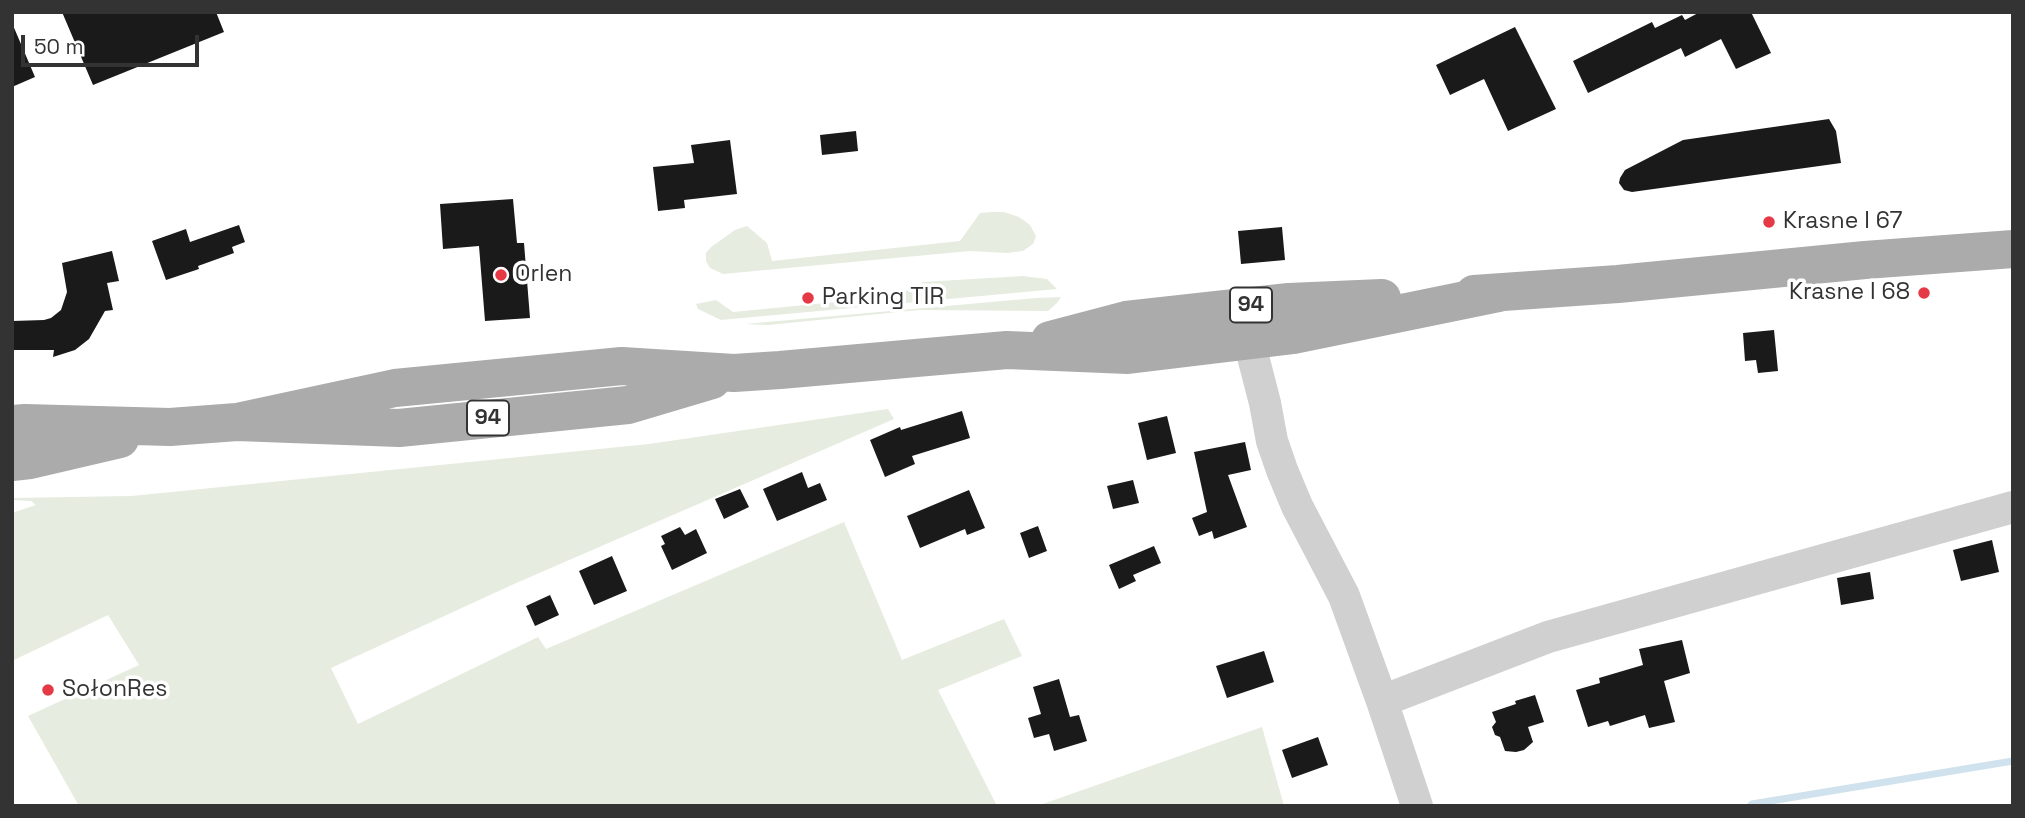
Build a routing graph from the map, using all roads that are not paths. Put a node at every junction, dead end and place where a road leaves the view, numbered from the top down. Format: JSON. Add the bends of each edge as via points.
{"nodes":[{"id":1,"x":2013,"y":248,"type":"edge"},
{"id":2,"x":1499,"y":293,"type":"junction"},
{"id":3,"x":1250,"y":341,"type":"junction"},
{"id":4,"x":1007,"y":350,"type":"junction"},
{"id":5,"x":12,"y":424,"type":"edge"},
{"id":6,"x":170,"y":427,"type":"junction"},
{"id":7,"x":12,"y":461,"type":"edge"},
{"id":8,"x":2013,"y":507,"type":"edge"},
{"id":9,"x":1382,"y":701,"type":"junction"},
{"id":10,"x":1417,"y":806,"type":"edge"}],
"edges":[{"from":1,"to":2,"type":"main road","number":"94"},
{"from":2,"to":3,"type":"main road","number":"94"},
{"from":2,"to":4,"type":"main road","number":"94","via":[[1237,307],[1126,320]]},
{"from":3,"to":4,"type":"main road","number":"94","via":[[1128,355]]},
{"from":3,"to":9,"type":"street","via":[[1282,470],[1344,596]]},
{"from":4,"to":6,"type":"main road","number":"94","via":[[734,373],[622,366],[395,388],[237,422]]},
{"from":5,"to":6,"type":"main road","number":"94"},
{"from":6,"to":7,"type":"main road","number":"94"},
{"from":8,"to":9,"type":"street","via":[[1548,637]]},
{"from":9,"to":10,"type":"street"}]}
